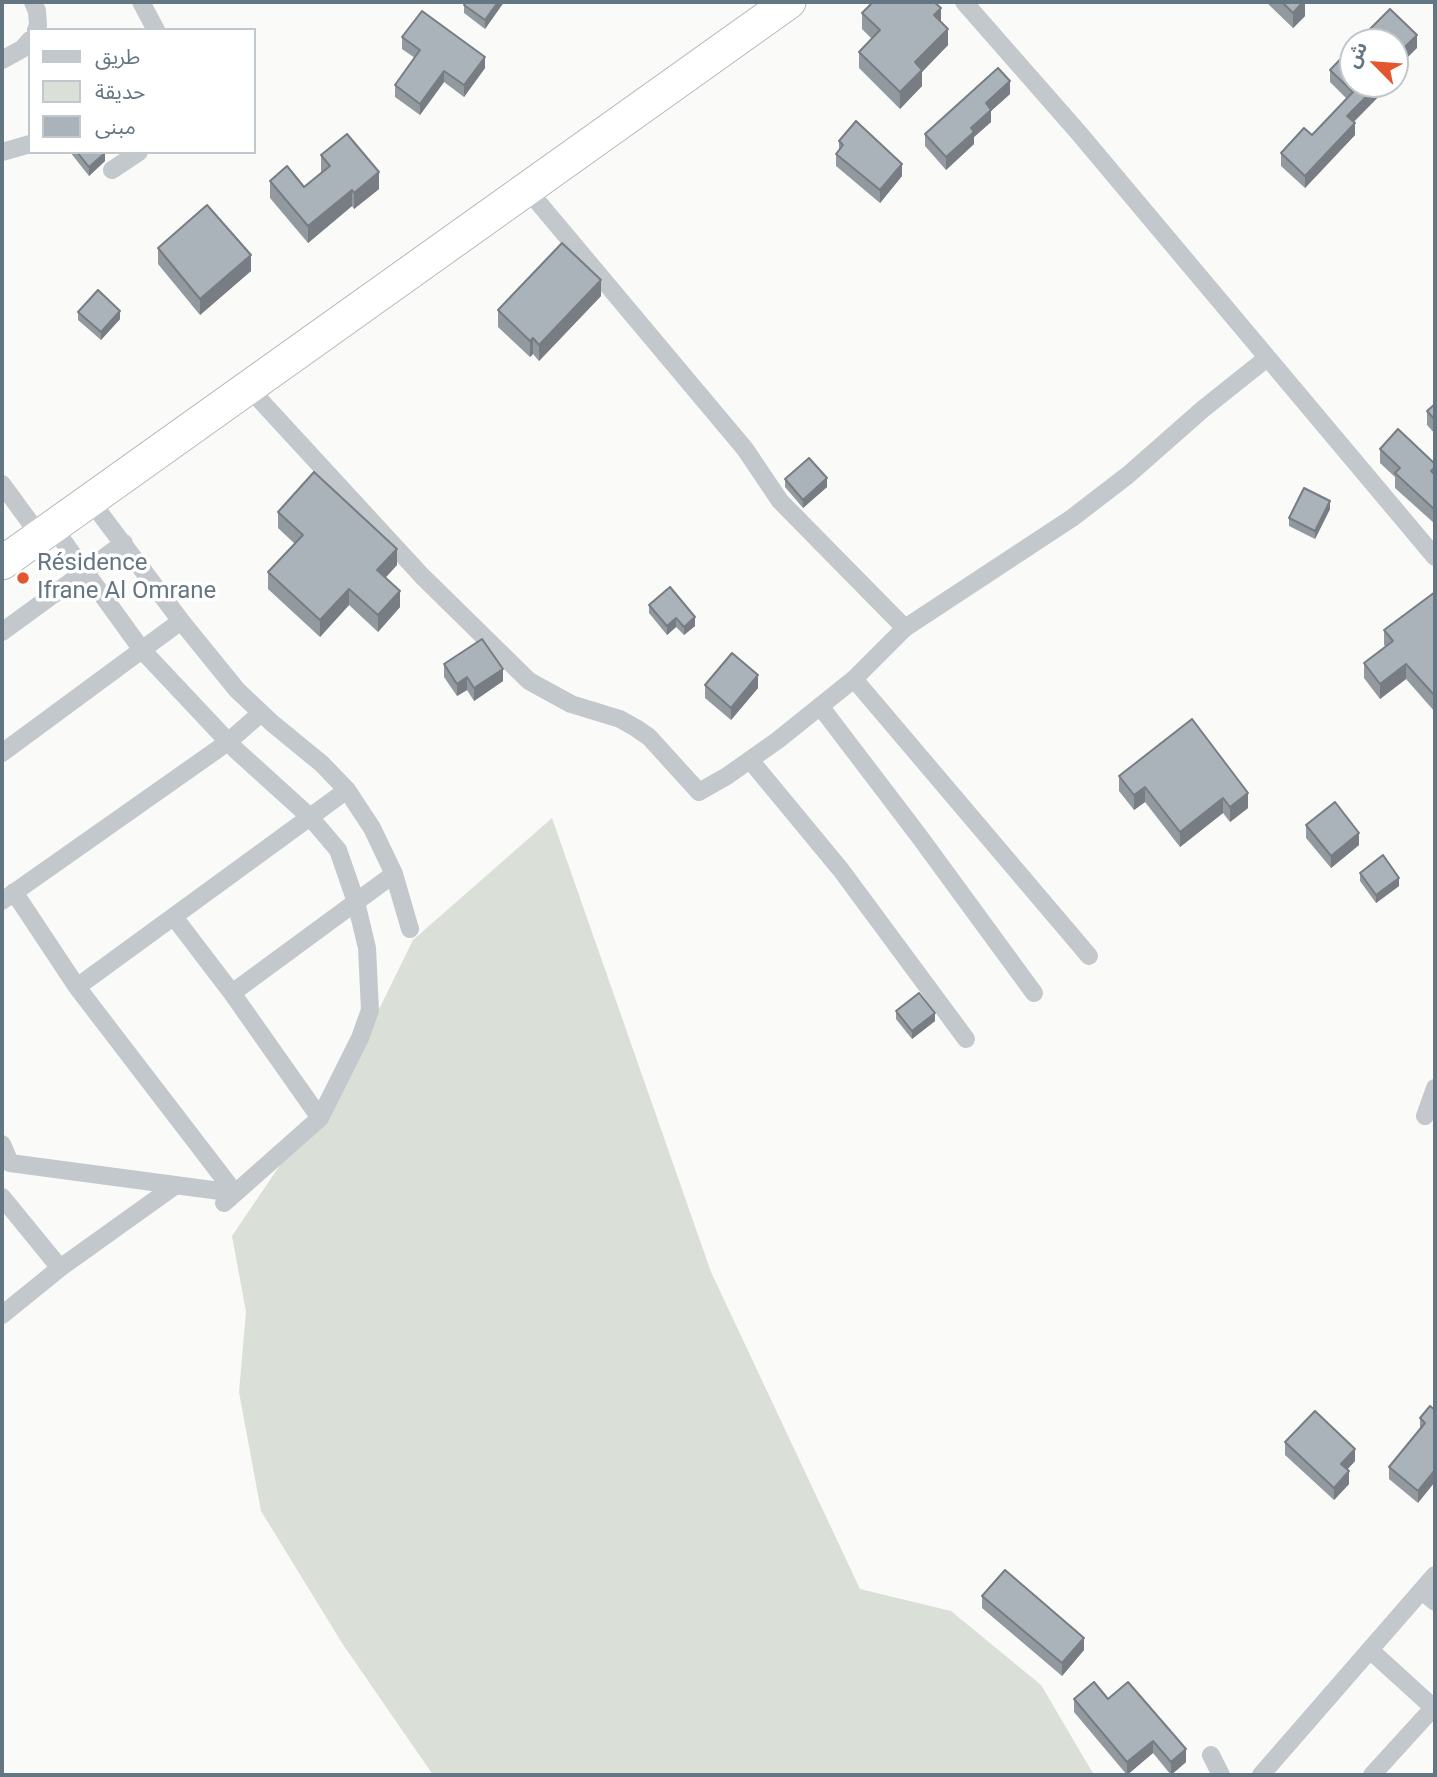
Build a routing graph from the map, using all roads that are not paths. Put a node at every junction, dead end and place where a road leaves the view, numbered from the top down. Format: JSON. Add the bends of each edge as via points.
{"nodes":[{"id":1,"x":33,"y":2,"type":"edge"},
{"id":2,"x":141,"y":2,"type":"edge"},
{"id":3,"x":789,"y":2,"type":"edge"},
{"id":4,"x":964,"y":2,"type":"edge"},
{"id":5,"x":37,"y":28,"type":"edge"},
{"id":6,"x":155,"y":28,"type":"edge"},
{"id":7,"x":28,"y":43,"type":"edge"},
{"id":8,"x":2,"y":60,"type":"edge"},
{"id":9,"x":28,"y":145,"type":"edge"},
{"id":10,"x":2,"y":152,"type":"edge"},
{"id":11,"x":136,"y":154,"type":"edge"},
{"id":12,"x":112,"y":170,"type":"dead end"},
{"id":13,"x":527,"y":189,"type":"junction"},
{"id":14,"x":1267,"y":358,"type":"junction"},
{"id":15,"x":248,"y":387,"type":"junction"},
{"id":16,"x":2,"y":484,"type":"edge"},
{"id":17,"x":90,"y":500,"type":"junction"},
{"id":18,"x":46,"y":531,"type":"junction"},
{"id":19,"x":124,"y":543,"type":"junction"},
{"id":20,"x":1435,"y":557,"type":"edge"},
{"id":21,"x":2,"y":564,"type":"edge"},
{"id":22,"x":85,"y":571,"type":"junction"},
{"id":23,"x":181,"y":621,"type":"junction"},
{"id":24,"x":905,"y":628,"type":"junction"},
{"id":25,"x":2,"y":632,"type":"edge"},
{"id":26,"x":142,"y":650,"type":"junction"},
{"id":27,"x":854,"y":679,"type":"junction"},
{"id":28,"x":820,"y":706,"type":"junction"},
{"id":29,"x":261,"y":713,"type":"junction"},
{"id":30,"x":228,"y":742,"type":"junction"},
{"id":31,"x":2,"y":753,"type":"edge"},
{"id":32,"x":750,"y":760,"type":"junction"},
{"id":33,"x":348,"y":790,"type":"junction"},
{"id":34,"x":310,"y":817,"type":"junction"},
{"id":35,"x":394,"y":874,"type":"junction"},
{"id":36,"x":5,"y":899,"type":"edge"},
{"id":37,"x":356,"y":901,"type":"junction"},
{"id":38,"x":174,"y":917,"type":"junction"},
{"id":39,"x":410,"y":929,"type":"dead end"},
{"id":40,"x":1089,"y":956,"type":"dead end"},
{"id":41,"x":77,"y":987,"type":"junction"},
{"id":42,"x":232,"y":993,"type":"junction"},
{"id":43,"x":1034,"y":993,"type":"dead end"},
{"id":44,"x":966,"y":1039,"type":"dead end"},
{"id":45,"x":1435,"y":1088,"type":"edge"},
{"id":46,"x":1425,"y":1116,"type":"dead end"},
{"id":47,"x":320,"y":1118,"type":"junction"},
{"id":48,"x":2,"y":1144,"type":"edge"},
{"id":49,"x":176,"y":1185,"type":"junction"},
{"id":50,"x":2,"y":1197,"type":"edge"},
{"id":51,"x":229,"y":1198,"type":"junction"},
{"id":52,"x":60,"y":1268,"type":"junction"},
{"id":53,"x":2,"y":1315,"type":"edge"},
{"id":54,"x":1435,"y":1575,"type":"edge"},
{"id":55,"x":1428,"y":1597,"type":"edge"},
{"id":56,"x":1370,"y":1650,"type":"junction"},
{"id":57,"x":1434,"y":1708,"type":"edge"},
{"id":58,"x":1211,"y":1755,"type":"dead end"},
{"id":59,"x":1221,"y":1775,"type":"edge"},
{"id":60,"x":1261,"y":1775,"type":"edge"},
{"id":61,"x":1372,"y":1775,"type":"edge"}],
"edges":[{"from":1,"to":5,"type":"street"},
{"from":2,"to":6,"type":"street"},
{"from":3,"to":13,"type":"highway"},
{"from":4,"to":14,"type":"street"},
{"from":7,"to":8,"type":"street"},
{"from":9,"to":10,"type":"street"},
{"from":11,"to":12,"type":"street"},
{"from":13,"to":15,"type":"highway"},
{"from":13,"to":24,"type":"street","via":[[745,449],[780,501]]},
{"from":14,"to":20,"type":"street"},
{"from":14,"to":24,"type":"street","via":[[1072,518]]},
{"from":15,"to":17,"type":"highway"},
{"from":15,"to":32,"type":"street","via":[[422,576],[529,681],[570,704],[636,728],[699,792]]},
{"from":16,"to":18,"type":"street"},
{"from":17,"to":18,"type":"highway"},
{"from":17,"to":19,"type":"street"},
{"from":18,"to":21,"type":"highway"},
{"from":18,"to":22,"type":"street"},
{"from":19,"to":22,"type":"street"},
{"from":19,"to":23,"type":"street"},
{"from":22,"to":25,"type":"street"},
{"from":22,"to":26,"type":"street"},
{"from":23,"to":26,"type":"street"},
{"from":23,"to":29,"type":"street"},
{"from":24,"to":27,"type":"street"},
{"from":26,"to":30,"type":"street"},
{"from":26,"to":31,"type":"street"},
{"from":27,"to":28,"type":"street"},
{"from":27,"to":40,"type":"street"},
{"from":28,"to":32,"type":"street"},
{"from":28,"to":43,"type":"street"},
{"from":29,"to":30,"type":"street"},
{"from":29,"to":33,"type":"street"},
{"from":30,"to":34,"type":"street"},
{"from":30,"to":36,"type":"street"},
{"from":32,"to":44,"type":"street","via":[[841,870]]},
{"from":33,"to":34,"type":"street"},
{"from":33,"to":35,"type":"street"},
{"from":34,"to":37,"type":"street","via":[[338,850]]},
{"from":34,"to":38,"type":"street"},
{"from":35,"to":37,"type":"street"},
{"from":35,"to":39,"type":"street"},
{"from":36,"to":41,"type":"street"},
{"from":37,"to":42,"type":"street"},
{"from":37,"to":47,"type":"street","via":[[367,947],[370,1010]]},
{"from":38,"to":41,"type":"street"},
{"from":38,"to":42,"type":"street"},
{"from":41,"to":51,"type":"street"},
{"from":42,"to":47,"type":"street"},
{"from":45,"to":46,"type":"street"},
{"from":47,"to":51,"type":"street"},
{"from":48,"to":49,"type":"street","via":[[10,1163]]},
{"from":49,"to":51,"type":"street"},
{"from":49,"to":52,"type":"street"},
{"from":50,"to":52,"type":"street"},
{"from":52,"to":53,"type":"street"},
{"from":54,"to":55,"type":"street"},
{"from":55,"to":56,"type":"street"},
{"from":56,"to":57,"type":"street"},
{"from":56,"to":60,"type":"street"},
{"from":57,"to":61,"type":"street"},
{"from":58,"to":59,"type":"street"}]}
